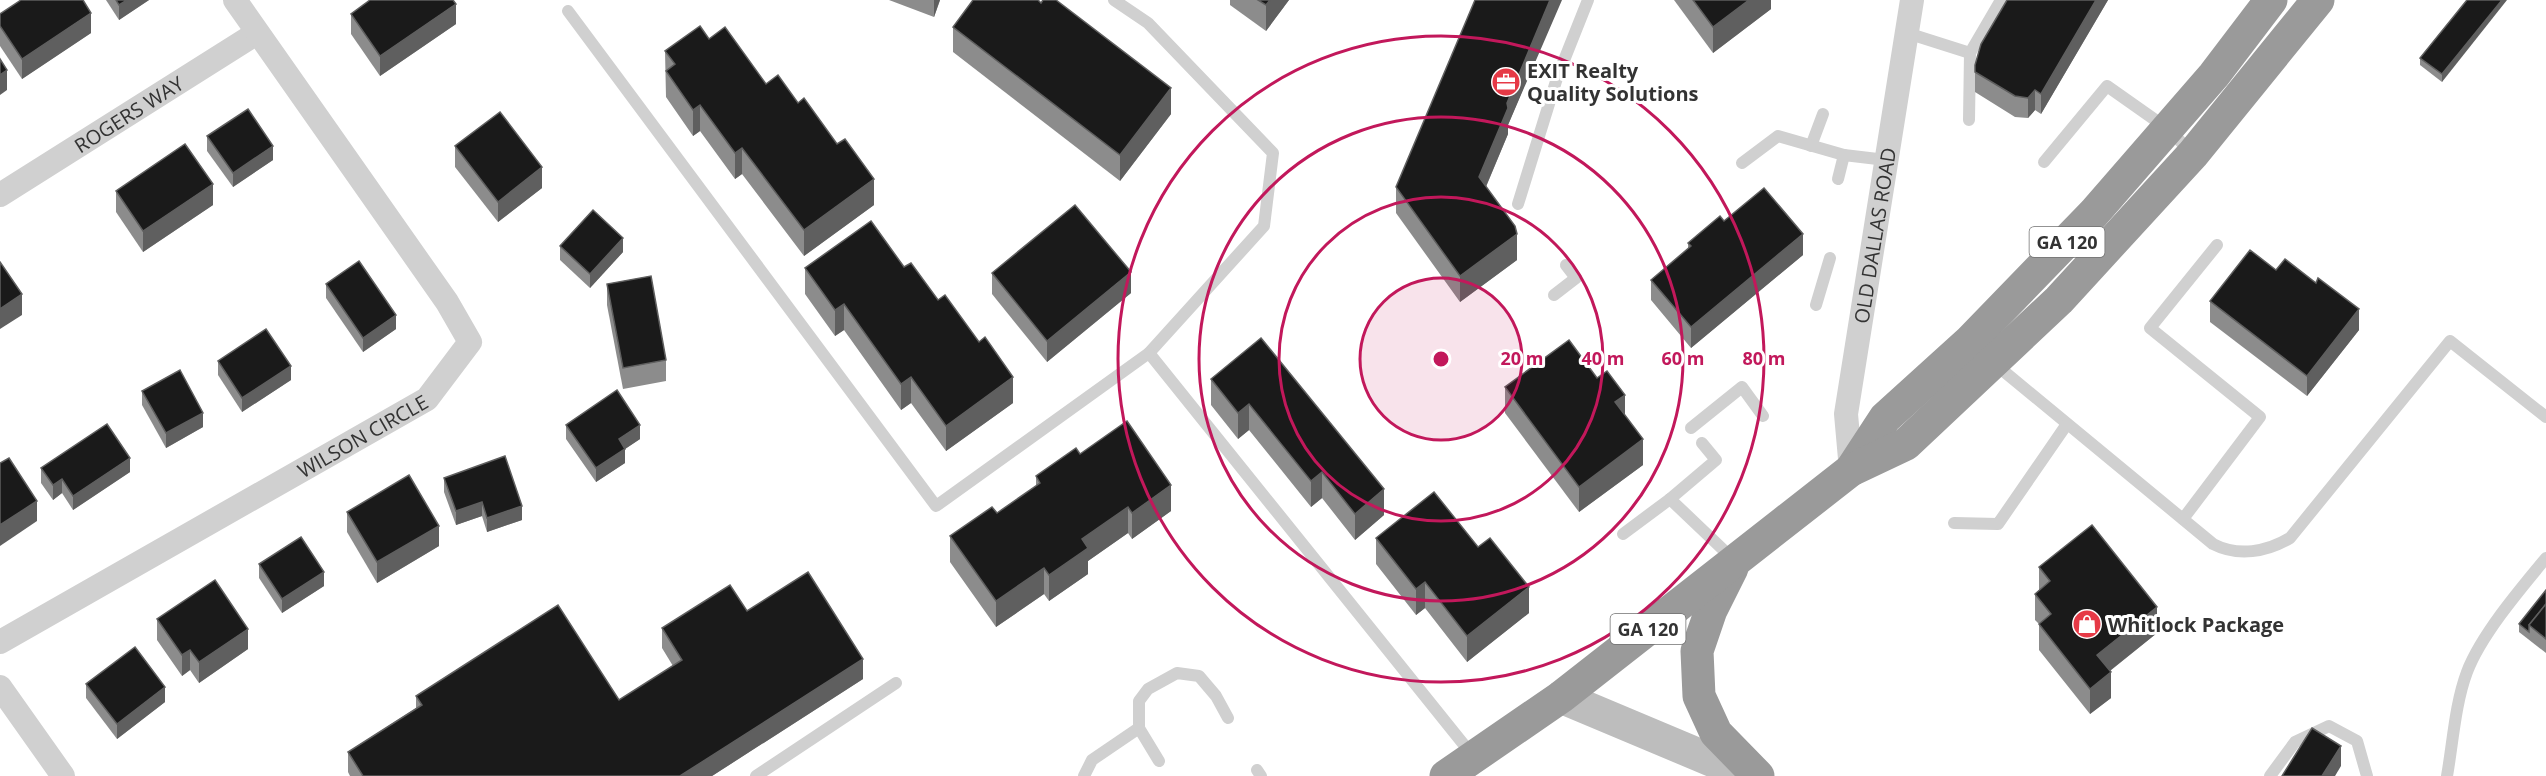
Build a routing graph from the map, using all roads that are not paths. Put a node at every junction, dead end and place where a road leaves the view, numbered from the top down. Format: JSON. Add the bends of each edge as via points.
{"nodes":[{"id":1,"x":235,"y":0,"type":"edge"},
{"id":2,"x":1114,"y":0,"type":"edge"},
{"id":3,"x":1588,"y":0,"type":"edge"},
{"id":4,"x":1912,"y":0,"type":"edge"},
{"id":5,"x":2001,"y":0,"type":"edge"},
{"id":6,"x":2271,"y":0,"type":"edge"},
{"id":7,"x":2318,"y":0,"type":"edge"},
{"id":8,"x":568,"y":10,"type":"dead end"},
{"id":9,"x":257,"y":33,"type":"junction"},
{"id":10,"x":1907,"y":33,"type":"junction"},
{"id":11,"x":1970,"y":53,"type":"junction"},
{"id":12,"x":1823,"y":114,"type":"dead end"},
{"id":13,"x":1969,"y":120,"type":"dead end"},
{"id":14,"x":2168,"y":129,"type":"junction"},
{"id":15,"x":1811,"y":146,"type":"junction"},
{"id":16,"x":2193,"y":154,"type":"junction"},
{"id":17,"x":1844,"y":155,"type":"junction"},
{"id":18,"x":1886,"y":160,"type":"junction"},
{"id":19,"x":2044,"y":162,"type":"dead end"},
{"id":20,"x":1742,"y":163,"type":"dead end"},
{"id":21,"x":1838,"y":179,"type":"dead end"},
{"id":22,"x":0,"y":195,"type":"edge"},
{"id":23,"x":1518,"y":204,"type":"dead end"},
{"id":24,"x":2217,"y":245,"type":"dead end"},
{"id":25,"x":1830,"y":258,"type":"dead end"},
{"id":26,"x":1566,"y":265,"type":"dead end"},
{"id":27,"x":1554,"y":295,"type":"dead end"},
{"id":28,"x":1816,"y":305,"type":"dead end"},
{"id":29,"x":1982,"y":351,"type":"junction"},
{"id":30,"x":1149,"y":353,"type":"junction"},
{"id":31,"x":1763,"y":416,"type":"dead end"},
{"id":32,"x":2546,"y":417,"type":"edge"},
{"id":33,"x":2067,"y":424,"type":"junction"},
{"id":34,"x":1691,"y":428,"type":"dead end"},
{"id":35,"x":1701,"y":443,"type":"dead end"},
{"id":36,"x":1851,"y":470,"type":"junction"},
{"id":37,"x":1670,"y":499,"type":"junction"},
{"id":38,"x":2183,"y":519,"type":"junction"},
{"id":39,"x":1954,"y":523,"type":"dead end"},
{"id":40,"x":1623,"y":534,"type":"dead end"},
{"id":41,"x":2546,"y":558,"type":"edge"},
{"id":42,"x":1735,"y":561,"type":"junction"},
{"id":43,"x":0,"y":642,"type":"edge"},
{"id":44,"x":896,"y":683,"type":"dead end"},
{"id":45,"x":0,"y":687,"type":"edge"},
{"id":46,"x":1561,"y":697,"type":"junction"},
{"id":47,"x":1228,"y":718,"type":"dead end"},
{"id":48,"x":1139,"y":728,"type":"junction"},
{"id":49,"x":1473,"y":758,"type":"junction"},
{"id":50,"x":1159,"y":761,"type":"dead end"},
{"id":51,"x":63,"y":776,"type":"edge"},
{"id":52,"x":756,"y":776,"type":"edge"},
{"id":53,"x":1084,"y":776,"type":"edge"},
{"id":54,"x":1446,"y":776,"type":"edge"},
{"id":55,"x":1749,"y":776,"type":"edge"},
{"id":56,"x":1758,"y":776,"type":"edge"},
{"id":57,"x":2270,"y":776,"type":"edge"},
{"id":58,"x":2367,"y":776,"type":"edge"},
{"id":59,"x":2447,"y":776,"type":"edge"}],
"edges":[{"from":1,"to":9,"type":"street","name":"WILSON CIRCLE"},
{"from":2,"to":30,"type":"lane","via":[[1148,23],[1274,153],[1264,226]]},
{"from":3,"to":23,"type":"lane","via":[[1557,78]]},
{"from":4,"to":10,"type":"street","name":"OLD DALLAS ROAD"},
{"from":5,"to":11,"type":"lane"},
{"from":6,"to":14,"type":"highway","number":"GA 120"},
{"from":7,"to":16,"type":"highway","number":"GA 120"},
{"from":8,"to":30,"type":"lane","via":[[936,506]]},
{"from":9,"to":22,"type":"street","name":"ROGERS WAY"},
{"from":9,"to":43,"type":"street","name":"WILSON CIRCLE","via":[[447,302],[470,342],[427,399]]},
{"from":10,"to":11,"type":"lane"},
{"from":10,"to":18,"type":"street","name":"OLD DALLAS ROAD"},
{"from":11,"to":13,"type":"lane"},
{"from":12,"to":15,"type":"lane"},
{"from":14,"to":16,"type":"lane"},
{"from":14,"to":19,"type":"lane","via":[[2107,86]]},
{"from":14,"to":29,"type":"highway","number":"GA 120"},
{"from":15,"to":17,"type":"lane"},
{"from":15,"to":20,"type":"lane","via":[[1778,136]]},
{"from":16,"to":29,"type":"highway","number":"GA 120","via":[[2059,300]]},
{"from":17,"to":18,"type":"lane"},
{"from":17,"to":21,"type":"lane"},
{"from":18,"to":36,"type":"street","name":"OLD DALLAS ROAD","via":[[1846,414]]},
{"from":24,"to":38,"type":"lane","via":[[2150,328],[2260,417]]},
{"from":25,"to":28,"type":"lane"},
{"from":26,"to":27,"type":"lane","via":[[1576,278]]},
{"from":29,"to":33,"type":"lane"},
{"from":29,"to":36,"type":"highway","number":"GA 120","via":[[1906,444]]},
{"from":30,"to":49,"type":"lane"},
{"from":31,"to":34,"type":"lane","via":[[1742,387]]},
{"from":32,"to":38,"type":"lane","via":[[2450,341],[2290,538],[2261,550],[2228,551]]},
{"from":33,"to":38,"type":"lane"},
{"from":33,"to":39,"type":"lane","via":[[1998,524]]},
{"from":35,"to":37,"type":"lane","via":[[1716,460]]},
{"from":36,"to":42,"type":"highway","number":"GA 120"},
{"from":37,"to":40,"type":"lane"},
{"from":37,"to":42,"type":"lane"},
{"from":41,"to":59,"type":"lane","via":[[2480,646],[2468,670]]},
{"from":42,"to":46,"type":"highway","number":"GA 120"},
{"from":42,"to":56,"type":"highway","via":[[1711,610],[1697,651],[1699,696],[1716,733]]},
{"from":44,"to":52,"type":"lane"},
{"from":45,"to":51,"type":"street"},
{"from":46,"to":49,"type":"highway","number":"GA 120"},
{"from":46,"to":55,"type":"street"},
{"from":47,"to":48,"type":"lane","via":[[1199,676],[1177,673],[1148,689],[1139,701]]},
{"from":48,"to":50,"type":"lane"},
{"from":48,"to":53,"type":"lane","via":[[1092,760]]},
{"from":49,"to":54,"type":"highway","number":"GA 120"},
{"from":57,"to":58,"type":"lane","via":[[2295,742],[2330,726],[2357,741]]}]}
